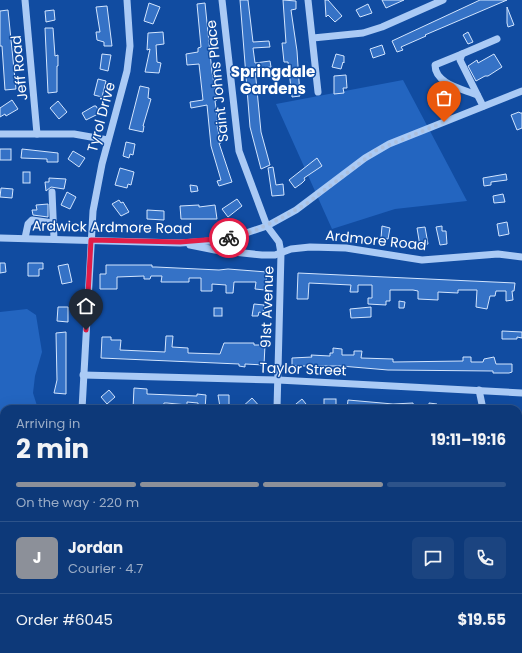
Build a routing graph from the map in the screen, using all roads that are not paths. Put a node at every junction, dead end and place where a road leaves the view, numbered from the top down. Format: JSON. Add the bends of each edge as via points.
{"nodes":[{"id":1,"x":25,"y":0,"type":"edge"},
{"id":2,"x":126,"y":0,"type":"edge"},
{"id":3,"x":222,"y":0,"type":"edge"},
{"id":4,"x":308,"y":0,"type":"edge"},
{"id":5,"x":443,"y":0,"type":"edge"},
{"id":6,"x":313,"y":38,"type":"junction"},
{"id":7,"x":497,"y":39,"type":"dead end"},
{"id":8,"x":462,"y":54,"type":"junction"},
{"id":9,"x":522,"y":91,"type":"edge"},
{"id":10,"x":318,"y":92,"type":"dead end"},
{"id":11,"x":477,"y":95,"type":"junction"},
{"id":12,"x":483,"y":106,"type":"junction"},
{"id":13,"x":0,"y":134,"type":"edge"},
{"id":14,"x":37,"y":134,"type":"junction"},
{"id":15,"x":108,"y":140,"type":"junction"},
{"id":16,"x":52,"y":192,"type":"dead end"},
{"id":17,"x":53,"y":223,"type":"junction"},
{"id":18,"x":266,"y":226,"type":"junction"},
{"id":19,"x":0,"y":238,"type":"edge"},
{"id":20,"x":25,"y":238,"type":"junction"},
{"id":21,"x":54,"y":239,"type":"junction"},
{"id":22,"x":91,"y":240,"type":"junction"},
{"id":23,"x":180,"y":242,"type":"junction"},
{"id":24,"x":281,"y":253,"type":"junction"},
{"id":25,"x":522,"y":257,"type":"edge"},
{"id":26,"x":83,"y":375,"type":"junction"},
{"id":27,"x":278,"y":380,"type":"junction"},
{"id":28,"x":479,"y":390,"type":"junction"},
{"id":29,"x":522,"y":393,"type":"edge"},
{"id":30,"x":82,"y":405,"type":"edge"},
{"id":31,"x":277,"y":405,"type":"edge"},
{"id":32,"x":482,"y":405,"type":"edge"}],
"edges":[{"from":1,"to":14,"type":"street","name":"Jeff Road"},
{"from":2,"to":15,"type":"street","name":"Tyrol Drive","via":[[129,58]]},
{"from":3,"to":18,"type":"street","name":"Saint Johns Place","via":[[236,139],[244,169]]},
{"from":4,"to":6,"type":"street"},
{"from":5,"to":6,"type":"street","via":[[363,33]]},
{"from":6,"to":10,"type":"street"},
{"from":7,"to":8,"type":"street"},
{"from":8,"to":11,"type":"street","via":[[460,60]]},
{"from":8,"to":11,"type":"street","via":[[435,65],[435,70],[444,81]]},
{"from":9,"to":12,"type":"street","name":"Ardwick Ardmore Road"},
{"from":11,"to":12,"type":"street"},
{"from":12,"to":18,"type":"street","name":"Ardwick Ardmore Road","via":[[377,150],[306,204]]},
{"from":13,"to":14,"type":"street"},
{"from":14,"to":15,"type":"street","via":[[74,134]]},
{"from":15,"to":22,"type":"street","name":"Tyrol Drive","via":[[97,190]]},
{"from":16,"to":17,"type":"street"},
{"from":17,"to":20,"type":"street","via":[[32,220],[28,224]]},
{"from":17,"to":21,"type":"street"},
{"from":18,"to":23,"type":"street","name":"Ardwick Ardmore Road","via":[[226,239]]},
{"from":18,"to":24,"type":"street","name":"Saint Johns Place","via":[[279,242]]},
{"from":19,"to":20,"type":"street","name":"Ardwick Ardmore Road"},
{"from":20,"to":21,"type":"street","name":"Ardwick Ardmore Road"},
{"from":21,"to":22,"type":"street","name":"Ardwick Ardmore Road"},
{"from":22,"to":23,"type":"street","name":"Ardwick Ardmore Road"},
{"from":22,"to":26,"type":"street","name":"Tyrol Drive"},
{"from":23,"to":24,"type":"street","name":"Ardmore Road","via":[[250,255]]},
{"from":24,"to":25,"type":"street","name":"Ardmore Road","via":[[299,248],[325,247],[422,260],[498,254]]},
{"from":24,"to":27,"type":"street","name":"91st Avenue"},
{"from":26,"to":27,"type":"street","name":"Taylor Street"},
{"from":26,"to":30,"type":"street","name":"Tyrol Drive"},
{"from":27,"to":28,"type":"street","name":"Taylor Street"},
{"from":27,"to":31,"type":"street","name":"91st Avenue"},
{"from":28,"to":29,"type":"street","name":"Taylor Street"},
{"from":28,"to":32,"type":"street"}]}
